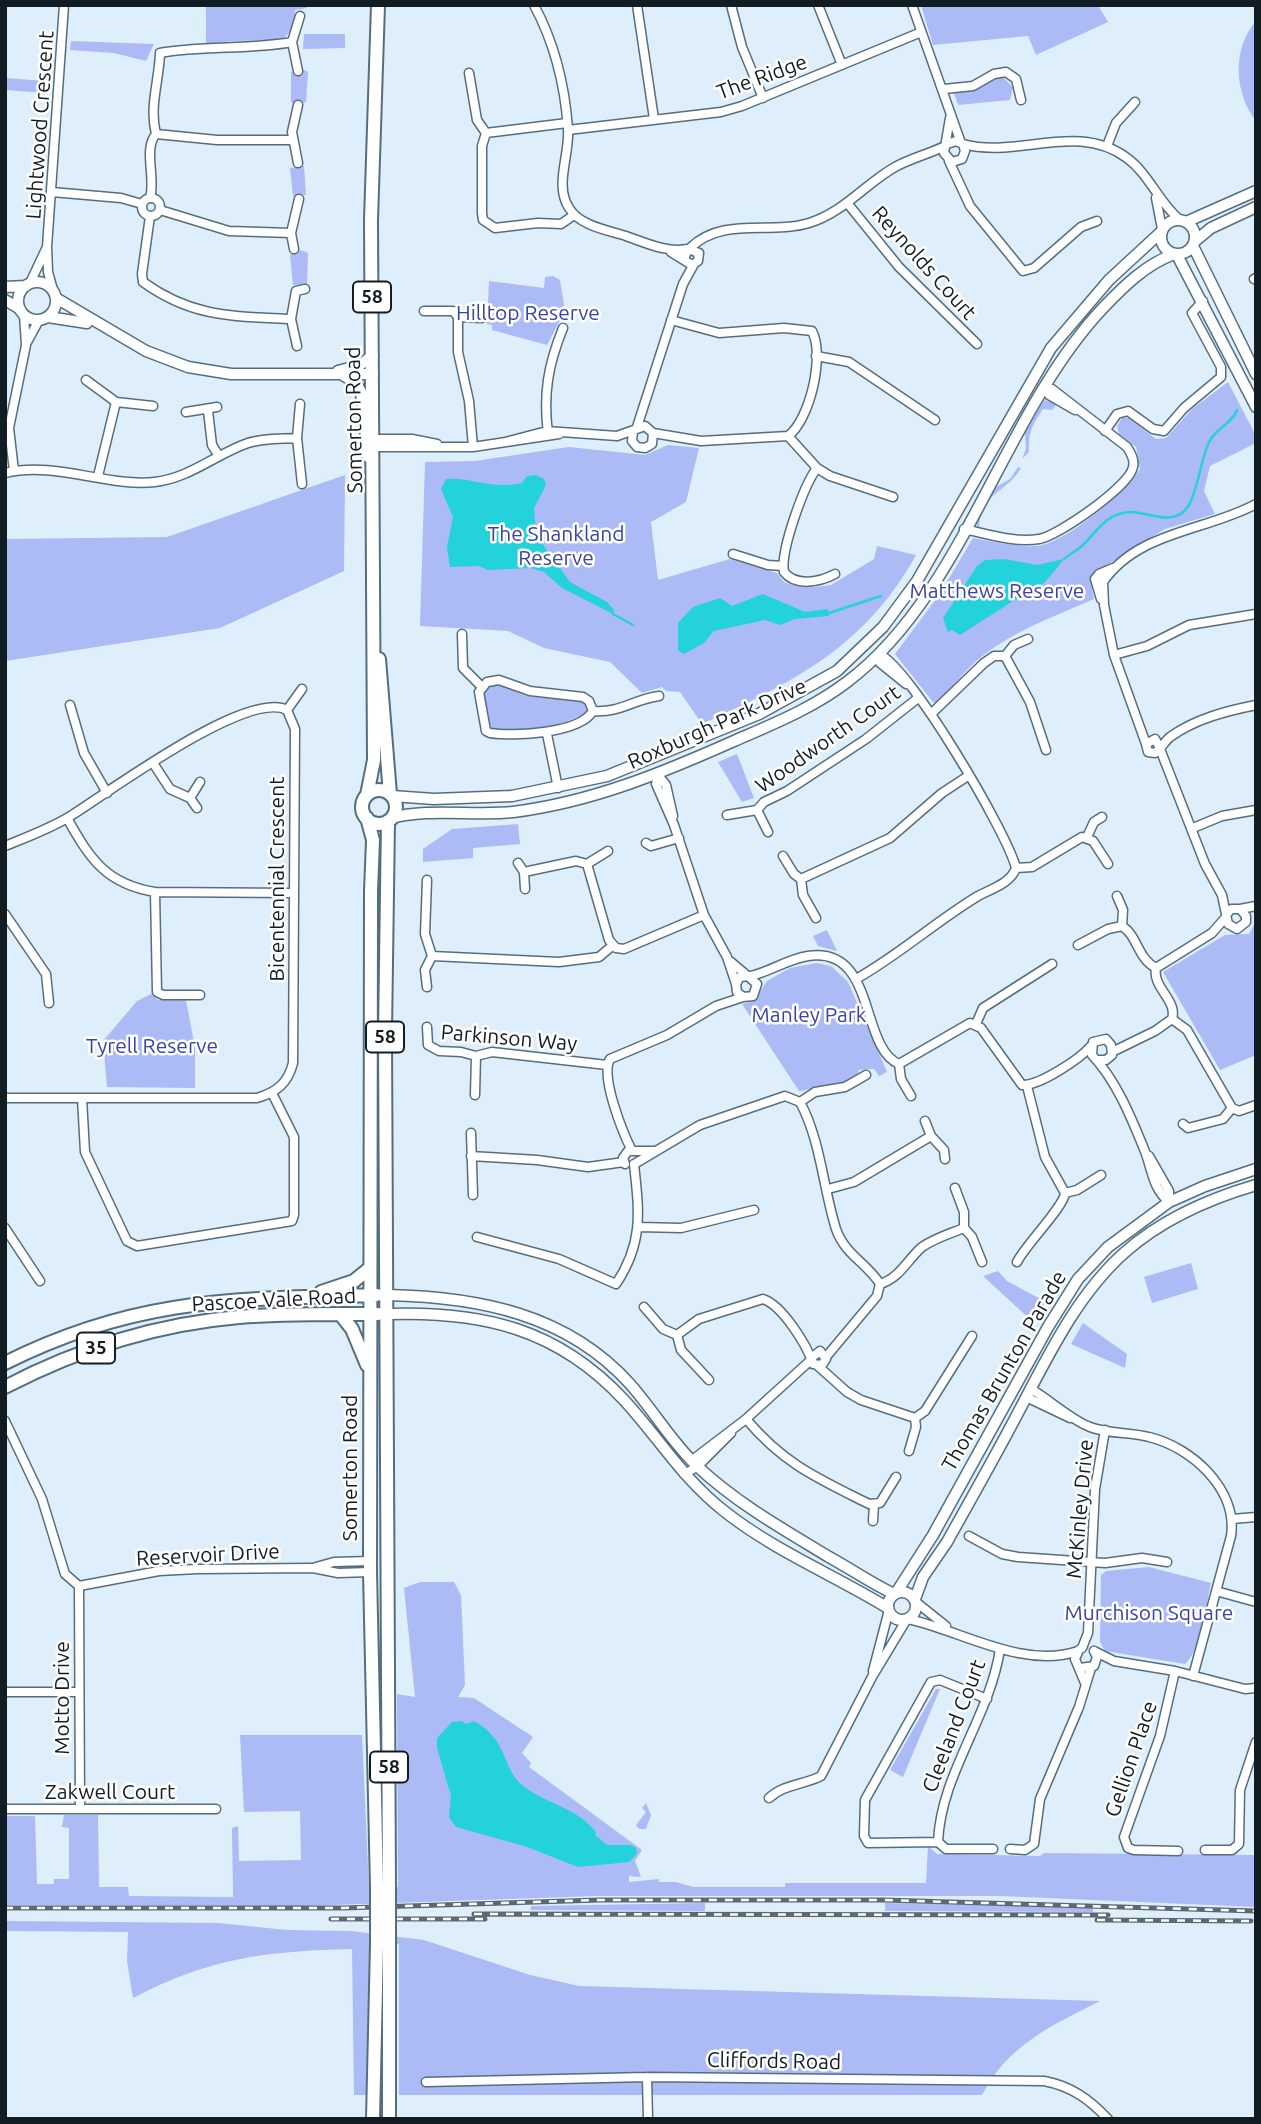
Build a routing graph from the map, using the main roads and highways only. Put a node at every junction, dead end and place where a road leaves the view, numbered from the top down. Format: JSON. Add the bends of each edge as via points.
{"nodes":[{"id":1,"x":370,"y":5,"type":"edge"},
{"id":2,"x":378,"y":5,"type":"edge"},
{"id":3,"x":374,"y":87,"type":"junction"},
{"id":4,"x":376,"y":628,"type":"junction"},
{"id":5,"x":367,"y":795,"type":"junction"},
{"id":6,"x":391,"y":795,"type":"junction"},
{"id":7,"x":367,"y":818,"type":"junction"},
{"id":8,"x":390,"y":820,"type":"junction"},
{"id":9,"x":370,"y":1268,"type":"junction"},
{"id":10,"x":370,"y":1295,"type":"junction"},
{"id":11,"x":388,"y":1295,"type":"junction"},
{"id":12,"x":307,"y":1297,"type":"junction"},
{"id":13,"x":174,"y":1306,"type":"junction"},
{"id":14,"x":370,"y":1314,"type":"junction"},
{"id":15,"x":389,"y":1314,"type":"junction"},
{"id":16,"x":341,"y":1315,"type":"junction"},
{"id":17,"x":191,"y":1323,"type":"junction"},
{"id":18,"x":5,"y":1363,"type":"edge"},
{"id":19,"x":370,"y":1368,"type":"junction"},
{"id":20,"x":5,"y":1387,"type":"edge"},
{"id":21,"x":370,"y":1566,"type":"junction"},
{"id":22,"x":388,"y":1566,"type":"junction"},
{"id":23,"x":383,"y":1888,"type":"junction"},
{"id":24,"x":383,"y":1944,"type":"junction"},
{"id":25,"x":373,"y":2119,"type":"edge"},
{"id":26,"x":389,"y":2119,"type":"edge"}],
"edges":[{"from":1,"to":3,"type":"main road","name":"Somerton Road","number":"58"},
{"from":2,"to":3,"type":"main road","name":"Somerton Road","number":"58"},
{"from":3,"to":4,"type":"main road","name":"Somerton Road","number":"58"},
{"from":4,"to":5,"type":"main road","name":"Somerton Road","number":"58","via":[[374,760]]},
{"from":4,"to":6,"type":"main road","name":"Somerton Road","number":"58"},
{"from":5,"to":6,"type":"main road","via":[[381,790]]},
{"from":5,"to":7,"type":"main road","number":"58","via":[[362,804]]},
{"from":6,"to":8,"type":"main road","number":"58","via":[[396,805]]},
{"from":7,"to":8,"type":"main road","via":[[379,824]]},
{"from":7,"to":9,"type":"main road","name":"Somerton Road","number":"58","via":[[373,847]]},
{"from":8,"to":11,"type":"main road","name":"Somerton Road","number":"58","via":[[385,1058]]},
{"from":9,"to":10,"type":"main road","name":"Somerton Road","number":"58"},
{"from":9,"to":12,"type":"main road","via":[[354,1281]]},
{"from":10,"to":11,"type":"main road","name":"Pascoe Vale Road","number":"35"},
{"from":10,"to":12,"type":"main road","name":"Pascoe Vale Road","number":"35"},
{"from":10,"to":14,"type":"main road","name":"Somerton Road","number":"58"},
{"from":11,"to":15,"type":"main road","name":"Somerton Road","number":"58"},
{"from":12,"to":13,"type":"main road","name":"Pascoe Vale Road","number":"35"},
{"from":13,"to":17,"type":"main road","via":[[187,1314]]},
{"from":13,"to":18,"type":"main road","name":"Pascoe Vale Road","number":"35","via":[[83,1329]]},
{"from":14,"to":15,"type":"main road","name":"Pascoe Vale Road","number":"35"},
{"from":14,"to":16,"type":"main road","name":"Pascoe Vale Road","number":"35"},
{"from":14,"to":19,"type":"main road","name":"Somerton Road","number":"58"},
{"from":15,"to":22,"type":"main road","name":"Somerton Road","number":"58"},
{"from":16,"to":17,"type":"main road","name":"Pascoe Vale Road","number":"35"},
{"from":16,"to":19,"type":"main road"},
{"from":17,"to":20,"type":"main road","name":"Pascoe Vale Road","number":"35","via":[[99,1346]]},
{"from":19,"to":21,"type":"main road","name":"Somerton Road","number":"58"},
{"from":21,"to":22,"type":"main road"},
{"from":21,"to":23,"type":"main road","name":"Somerton Road","number":"58"},
{"from":22,"to":23,"type":"main road","name":"Somerton Road","number":"58"},
{"from":23,"to":24,"type":"main road","name":"Somerton Road","number":"58","bridge":true},
{"from":24,"to":25,"type":"main road","name":"Somerton Road","number":"58"},
{"from":24,"to":26,"type":"main road","name":"Somerton Road","number":"58"}]}
